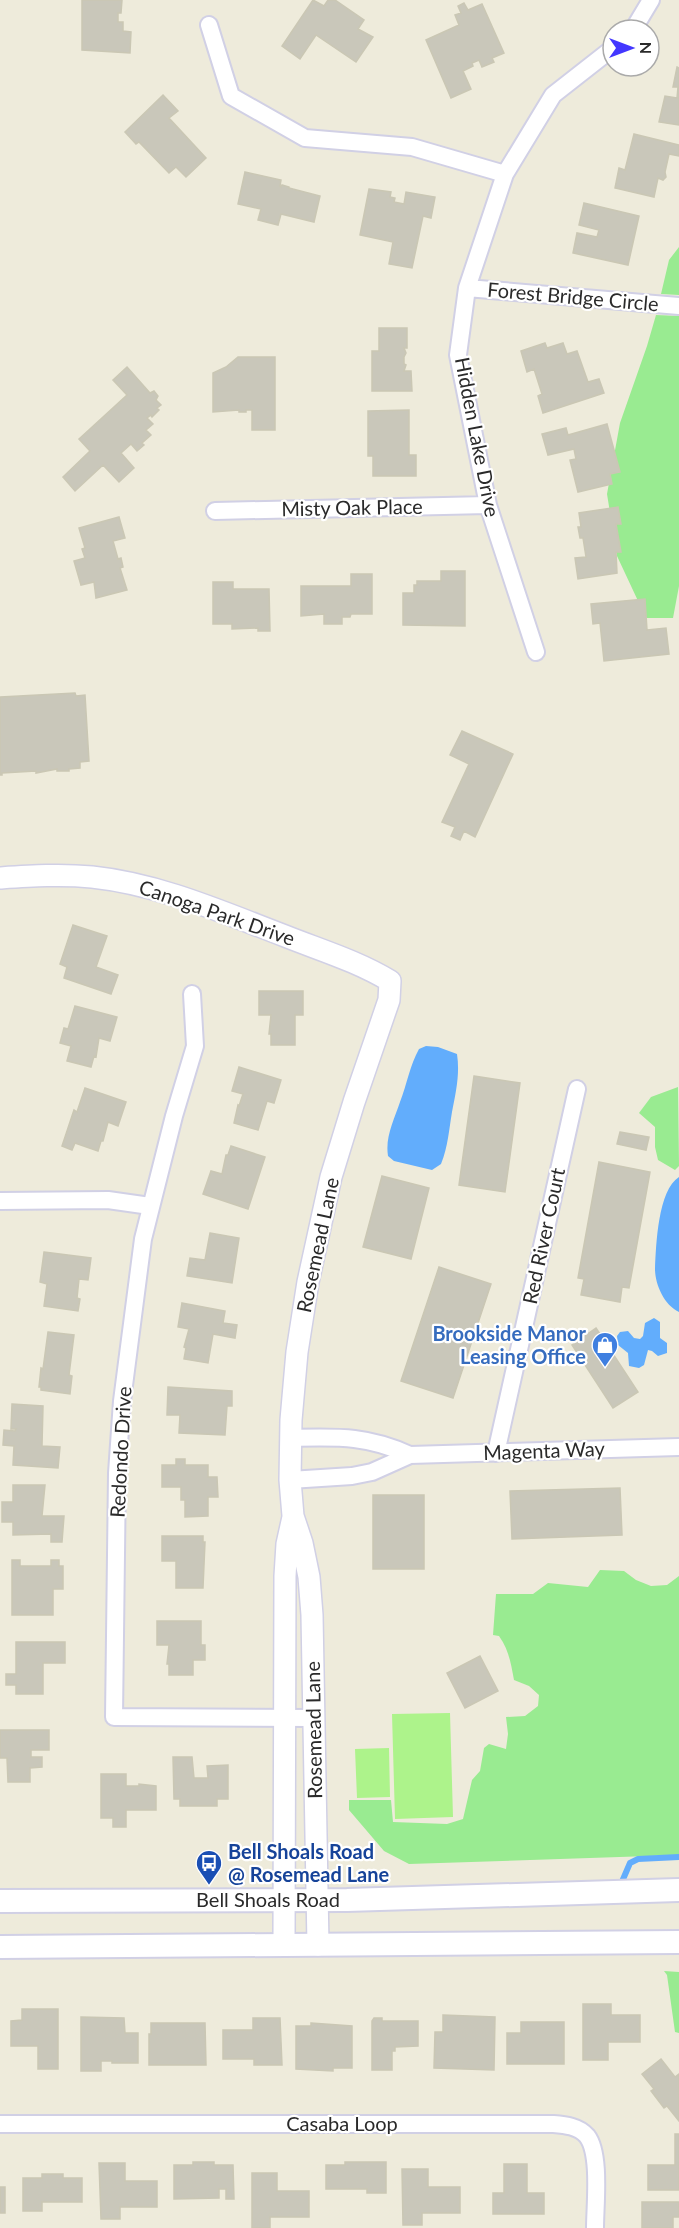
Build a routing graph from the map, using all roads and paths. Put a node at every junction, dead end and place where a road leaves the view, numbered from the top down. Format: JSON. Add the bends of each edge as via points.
{"nodes":[{"id":1,"x":651,"y":0,"type":"edge"},
{"id":2,"x":640,"y":18,"type":"edge"},
{"id":3,"x":209,"y":25,"type":"dead end"},
{"id":4,"x":601,"y":57,"type":"edge"},
{"id":5,"x":505,"y":174,"type":"junction"},
{"id":6,"x":467,"y":288,"type":"junction"},
{"id":7,"x":679,"y":306,"type":"edge"},
{"id":8,"x":488,"y":505,"type":"junction"},
{"id":9,"x":215,"y":511,"type":"dead end"},
{"id":10,"x":536,"y":652,"type":"dead end"},
{"id":11,"x":0,"y":878,"type":"edge"},
{"id":12,"x":390,"y":981,"type":"joint"},
{"id":13,"x":192,"y":994,"type":"dead end"},
{"id":14,"x":577,"y":1089,"type":"dead end"},
{"id":15,"x":0,"y":1202,"type":"edge"},
{"id":16,"x":150,"y":1206,"type":"junction"},
{"id":17,"x":290,"y":1438,"type":"junction"},
{"id":18,"x":679,"y":1447,"type":"edge"},
{"id":19,"x":496,"y":1453,"type":"junction"},
{"id":20,"x":410,"y":1455,"type":"junction"},
{"id":21,"x":290,"y":1480,"type":"junction"},
{"id":22,"x":293,"y":1516,"type":"junction"},
{"id":23,"x":284,"y":1718,"type":"junction"},
{"id":24,"x":315,"y":1718,"type":"junction"},
{"id":25,"x":679,"y":1890,"type":"edge"},
{"id":26,"x":284,"y":1900,"type":"junction"},
{"id":27,"x":316,"y":1900,"type":"junction"},
{"id":28,"x":0,"y":1901,"type":"edge"},
{"id":29,"x":679,"y":1942,"type":"edge"},
{"id":30,"x":284,"y":1945,"type":"junction"},
{"id":31,"x":318,"y":1945,"type":"junction"},
{"id":32,"x":0,"y":1947,"type":"edge"},
{"id":33,"x":0,"y":2124,"type":"edge"},
{"id":34,"x":595,"y":2228,"type":"edge"}],
"edges":[{"from":1,"to":2,"type":"street"},
{"from":3,"to":5,"type":"street","via":[[231,96],[305,138],[412,147]]},
{"from":4,"to":5,"type":"street","name":"Hidden Lake Drive","via":[[553,95]]},
{"from":5,"to":6,"type":"street","name":"Hidden Lake Drive"},
{"from":6,"to":7,"type":"street","name":"Forest Bridge Circle"},
{"from":6,"to":8,"type":"street","name":"Hidden Lake Drive","via":[[458,355]]},
{"from":8,"to":9,"type":"street","name":"Misty Oak Place"},
{"from":8,"to":10,"type":"street","name":"Hidden Lake Drive"},
{"from":11,"to":12,"type":"street","name":"Canoga Park Drive","via":[[71,876],[147,887],[362,965]]},
{"from":12,"to":17,"type":"street","name":"Rosemead Lane","via":[[389,1000],[350,1113],[315,1247],[297,1352]]},
{"from":13,"to":16,"type":"street","name":"Redondo Drive","via":[[195,1046]]},
{"from":14,"to":19,"type":"street","name":"Red River Court"},
{"from":15,"to":16,"type":"street","via":[[108,1200]]},
{"from":16,"to":23,"type":"street","name":"Redondo Drive","via":[[122,1401],[117,1473],[114,1717]]},
{"from":17,"to":20,"type":"street","name":"Magenta Way","via":[[371,1440]]},
{"from":17,"to":21,"type":"street","name":"Rosemead Lane"},
{"from":18,"to":19,"type":"street","name":"Magenta Way"},
{"from":19,"to":20,"type":"street","name":"Magenta Way"},
{"from":20,"to":21,"type":"street","name":"Magenta Way","via":[[372,1472]]},
{"from":21,"to":22,"type":"street","name":"Rosemead Lane"},
{"from":22,"to":23,"type":"street","name":"Rosemead Lane","via":[[285,1576]]},
{"from":22,"to":24,"type":"street","name":"Rosemead Lane","via":[[311,1595]]},
{"from":23,"to":24,"type":"street","name":"Redondo Drive"},
{"from":23,"to":26,"type":"street","name":"Rosemead Lane"},
{"from":24,"to":27,"type":"street","name":"Rosemead Lane"},
{"from":25,"to":27,"type":"main road","name":"Bell Shoals Road"},
{"from":26,"to":27,"type":"main road","name":"Bell Shoals Road"},
{"from":26,"to":28,"type":"main road","name":"Bell Shoals Road"},
{"from":26,"to":30,"type":"street","name":"Rosemead Lane"},
{"from":27,"to":31,"type":"street","name":"Rosemead Lane"},
{"from":29,"to":31,"type":"main road"},
{"from":30,"to":31,"type":"main road"},
{"from":30,"to":32,"type":"main road"},
{"from":33,"to":34,"type":"street","name":"Casaba Loop","via":[[568,2126],[586,2135],[595,2154]]}]}
